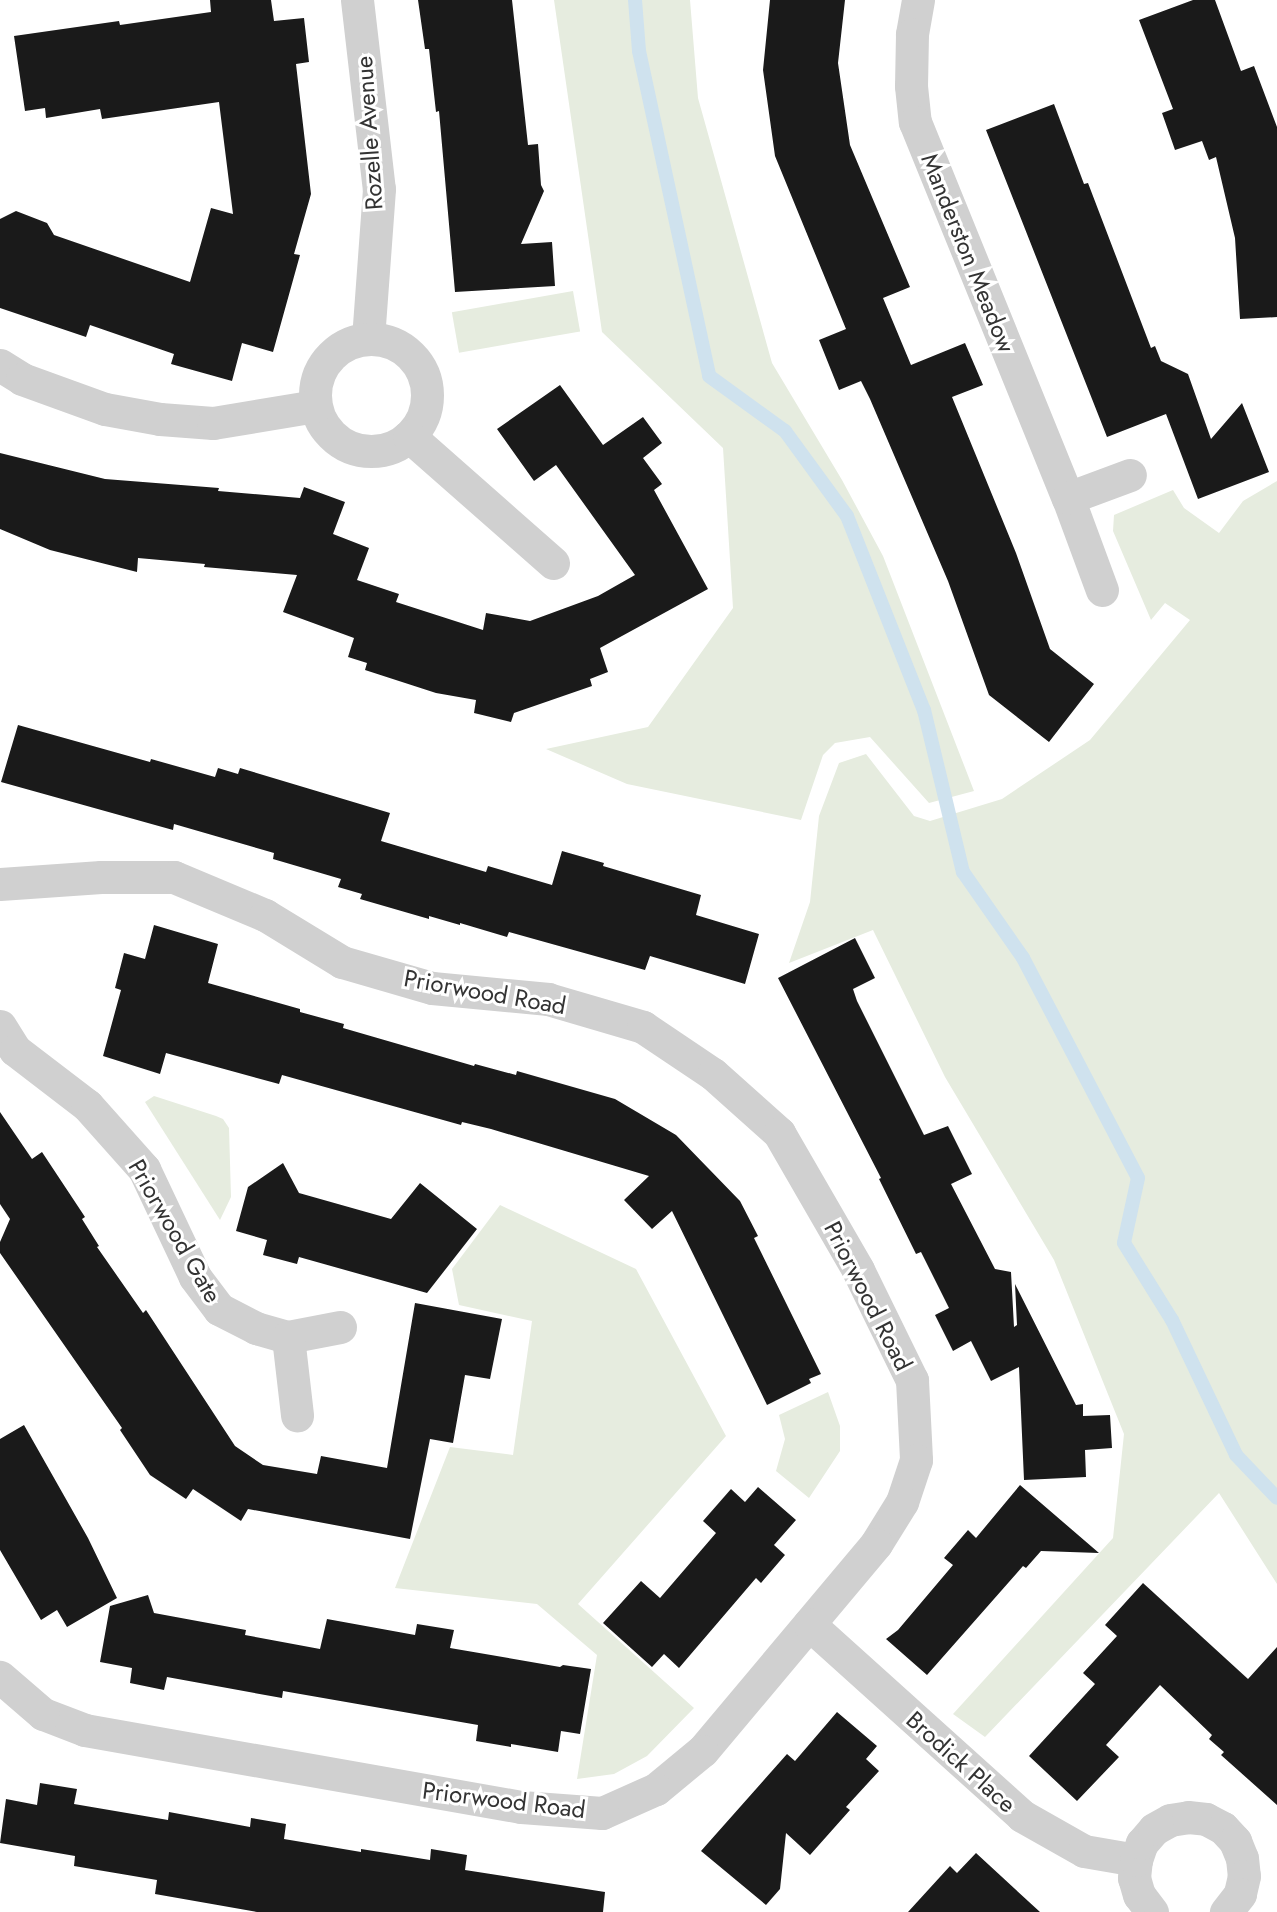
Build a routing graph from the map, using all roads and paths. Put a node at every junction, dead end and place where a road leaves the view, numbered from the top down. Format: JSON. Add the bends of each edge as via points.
{"nodes":[{"id":1,"x":357,"y":0,"type":"edge"},
{"id":2,"x":918,"y":0,"type":"edge"},
{"id":3,"x":368,"y":339,"type":"junction"},
{"id":4,"x":0,"y":365,"type":"edge"},
{"id":5,"x":316,"y":406,"type":"junction"},
{"id":6,"x":409,"y":436,"type":"junction"},
{"id":7,"x":1130,"y":475,"type":"dead end"},
{"id":8,"x":1068,"y":498,"type":"junction"},
{"id":9,"x":553,"y":563,"type":"dead end"},
{"id":10,"x":1102,"y":590,"type":"dead end"},
{"id":11,"x":0,"y":884,"type":"edge"},
{"id":12,"x":0,"y":1026,"type":"edge"},
{"id":13,"x":340,"y":1327,"type":"dead end"},
{"id":14,"x":288,"y":1337,"type":"junction"},
{"id":15,"x":297,"y":1415,"type":"dead end"},
{"id":16,"x":809,"y":1624,"type":"junction"},
{"id":17,"x":0,"y":1677,"type":"edge"},
{"id":18,"x":1136,"y":1860,"type":"junction"},
{"id":19,"x":1142,"y":1909,"type":"edge"},
{"id":20,"x":1228,"y":1911,"type":"edge"}],
"edges":[{"from":1,"to":3,"type":"street","name":"Rozelle Avenue","via":[[379,189]]},
{"from":2,"to":8,"type":"street","name":"Manderston Meadow","via":[[912,34],[915,122]]},
{"from":3,"to":5,"type":"street","via":[[336,350],[323,365],[315,386]]},
{"from":3,"to":6,"type":"street","via":[[387,340],[406,350],[418,364],[428,392],[425,412]]},
{"from":4,"to":5,"type":"street","via":[[22,379],[105,409],[160,419],[213,423]]},
{"from":5,"to":6,"type":"street","via":[[330,433],[345,445],[374,451],[393,447]]},
{"from":6,"to":9,"type":"street"},
{"from":7,"to":8,"type":"street"},
{"from":8,"to":10,"type":"street","name":"Manderston Meadow"},
{"from":11,"to":16,"type":"street","name":"Priorwood Road","via":[[174,877],[265,915],[342,962],[432,988],[548,999],[643,1027],[713,1074],[779,1133],[858,1270],[912,1380],[916,1460],[902,1502],[876,1544]]},
{"from":12,"to":14,"type":"street","name":"Priorwood Gate","via":[[15,1050],[87,1105],[144,1169],[195,1277],[219,1309],[256,1328]]},
{"from":13,"to":14,"type":"street","name":"Priorwood Gate"},
{"from":14,"to":15,"type":"street"},
{"from":16,"to":17,"type":"street","name":"Priorwood Road","via":[[702,1751],[656,1790],[602,1813],[520,1808],[85,1730],[43,1714]]},
{"from":16,"to":18,"type":"street","name":"Brodick Place","via":[[1022,1816],[1084,1851]]},
{"from":18,"to":19,"type":"street","via":[[1134,1878]]},
{"from":18,"to":20,"type":"street","via":[[1142,1843],[1154,1829],[1170,1820],[1188,1817],[1215,1823],[1235,1841],[1242,1858],[1240,1894]]}]}
